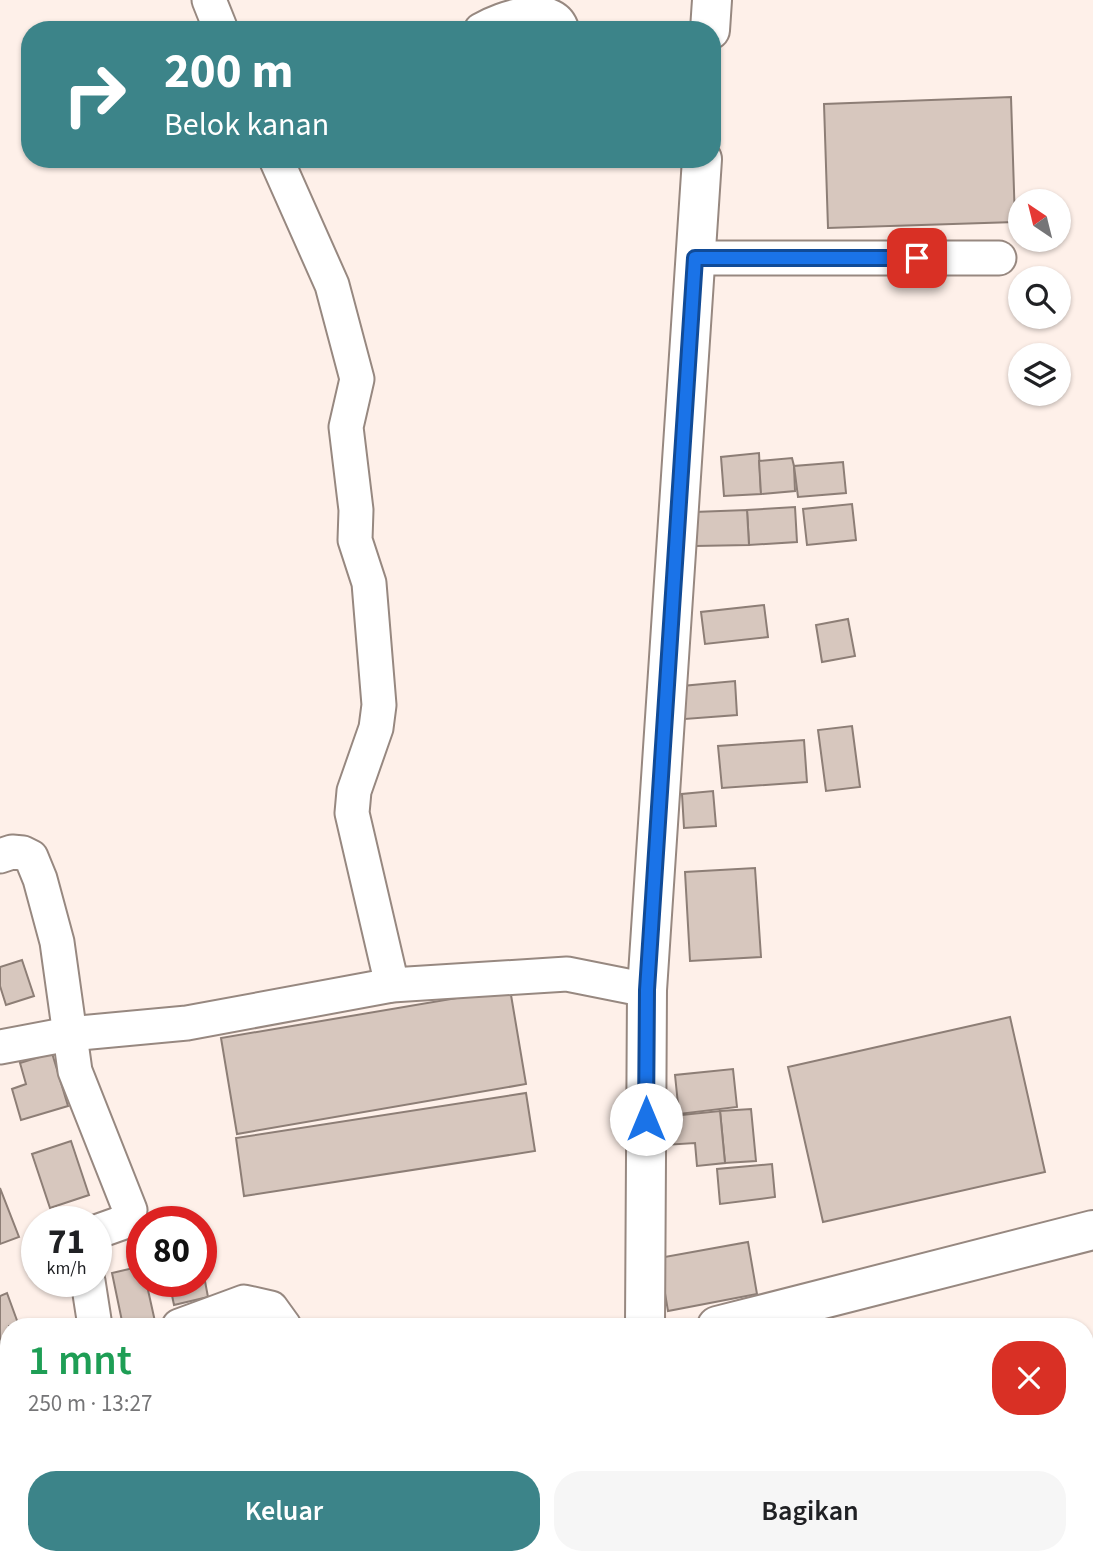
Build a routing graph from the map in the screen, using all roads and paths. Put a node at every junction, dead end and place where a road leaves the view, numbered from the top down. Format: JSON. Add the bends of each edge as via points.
{"nodes":[{"id":1,"x":209,"y":0,"type":"edge"},
{"id":2,"x":712,"y":0,"type":"edge"},
{"id":3,"x":217,"y":21,"type":"edge"},
{"id":4,"x":498,"y":21,"type":"edge"},
{"id":5,"x":560,"y":21,"type":"edge"},
{"id":6,"x":711,"y":21,"type":"edge"},
{"id":7,"x":280,"y":168,"type":"edge"},
{"id":8,"x":701,"y":168,"type":"edge"},
{"id":9,"x":695,"y":258,"type":"junction"},
{"id":10,"x":999,"y":258,"type":"dead end"},
{"id":11,"x":0,"y":856,"type":"edge"},
{"id":12,"x":392,"y":985,"type":"junction"},
{"id":13,"x":647,"y":990,"type":"junction"},
{"id":14,"x":69,"y":1034,"type":"junction"},
{"id":15,"x":0,"y":1047,"type":"edge"},
{"id":16,"x":112,"y":1226,"type":"edge"},
{"id":17,"x":1093,"y":1230,"type":"edge"},
{"id":18,"x":90,"y":1297,"type":"edge"},
{"id":19,"x":94,"y":1318,"type":"edge"},
{"id":20,"x":202,"y":1318,"type":"edge"},
{"id":21,"x":278,"y":1318,"type":"edge"},
{"id":22,"x":645,"y":1318,"type":"edge"},
{"id":23,"x":748,"y":1318,"type":"edge"}],
"edges":[{"from":1,"to":3,"type":"street"},
{"from":2,"to":6,"type":"main road"},
{"from":4,"to":5,"type":"street","via":[[518,10],[543,8]]},
{"from":7,"to":12,"type":"street","via":[[332,285],[357,379],[346,427],[355,540],[369,583],[379,705],[352,813]]},
{"from":8,"to":9,"type":"main road"},
{"from":9,"to":10,"type":"street"},
{"from":9,"to":13,"type":"main road"},
{"from":11,"to":14,"type":"street","via":[[23,853],[31,858],[40,878],[57,942]]},
{"from":12,"to":13,"type":"street","via":[[567,974]]},
{"from":12,"to":14,"type":"street","via":[[187,1023]]},
{"from":13,"to":22,"type":"main road"},
{"from":14,"to":15,"type":"street"},
{"from":14,"to":16,"type":"street","via":[[75,1071],[130,1210],[124,1222]]},
{"from":17,"to":23,"type":"main road"},
{"from":18,"to":19,"type":"street"},
{"from":20,"to":21,"type":"street","via":[[244,1303],[271,1308]]}]}
